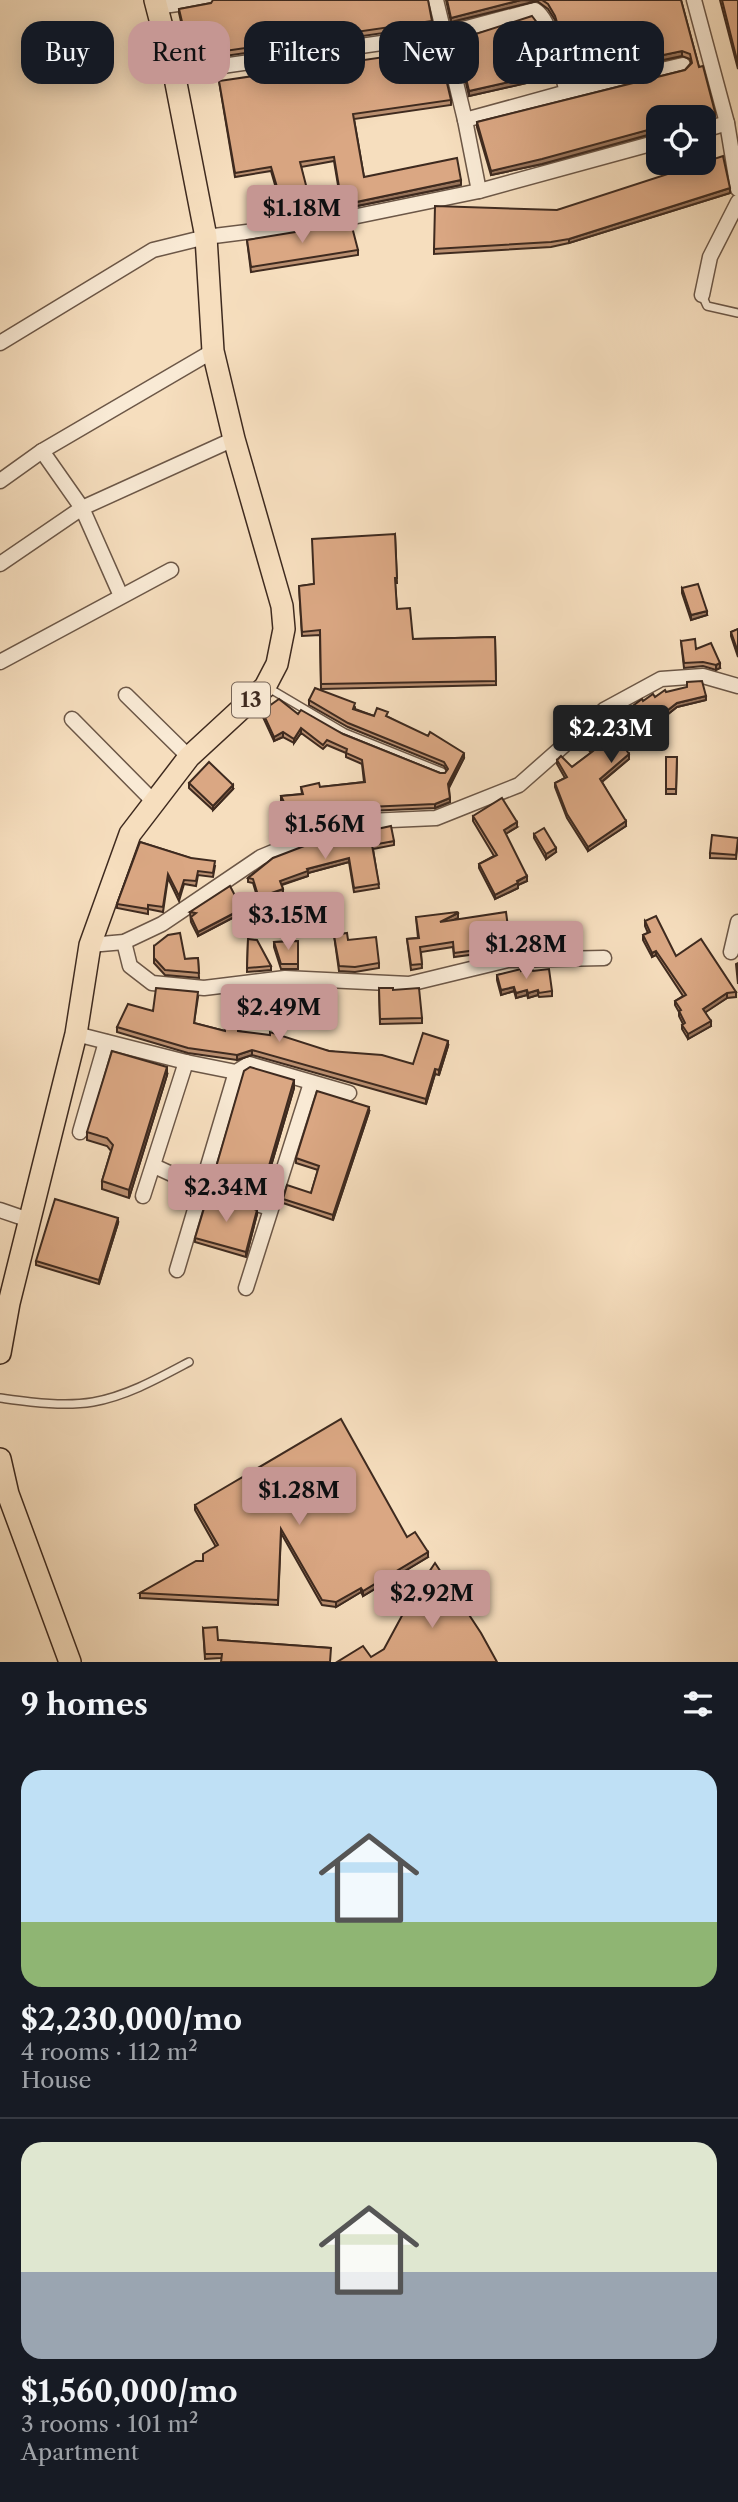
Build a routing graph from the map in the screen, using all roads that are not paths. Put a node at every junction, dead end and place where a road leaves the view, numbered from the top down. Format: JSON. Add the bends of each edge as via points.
{"nodes":[{"id":1,"x":206,"y":0,"type":"edge"},
{"id":2,"x":436,"y":0,"type":"edge"},
{"id":3,"x":694,"y":0,"type":"edge"},
{"id":4,"x":155,"y":4,"type":"edge"},
{"id":5,"x":160,"y":21,"type":"edge"},
{"id":6,"x":441,"y":21,"type":"edge"},
{"id":7,"x":479,"y":25,"type":"edge"},
{"id":8,"x":379,"y":43,"type":"edge"},
{"id":9,"x":230,"y":65,"type":"edge"},
{"id":10,"x":683,"y":65,"type":"dead end"},
{"id":11,"x":176,"y":84,"type":"edge"},
{"id":12,"x":456,"y":84,"type":"edge"},
{"id":13,"x":566,"y":92,"type":"junction"},
{"id":14,"x":465,"y":120,"type":"junction"},
{"id":15,"x":727,"y":123,"type":"junction"},
{"id":16,"x":716,"y":126,"type":"edge"},
{"id":17,"x":646,"y":145,"type":"edge"},
{"id":18,"x":738,"y":189,"type":"edge"},
{"id":19,"x":479,"y":191,"type":"junction"},
{"id":20,"x":738,"y":202,"type":"edge"},
{"id":21,"x":206,"y":237,"type":"junction"},
{"id":22,"x":702,"y":295,"type":"joint"},
{"id":23,"x":738,"y":313,"type":"edge"},
{"id":24,"x":0,"y":344,"type":"edge"},
{"id":25,"x":213,"y":351,"type":"junction"},
{"id":26,"x":234,"y":439,"type":"junction"},
{"id":27,"x":42,"y":451,"type":"junction"},
{"id":28,"x":0,"y":481,"type":"edge"},
{"id":29,"x":82,"y":508,"type":"junction"},
{"id":30,"x":0,"y":564,"type":"edge"},
{"id":31,"x":171,"y":570,"type":"dead end"},
{"id":32,"x":121,"y":596,"type":"junction"},
{"id":33,"x":0,"y":662,"type":"edge"},
{"id":34,"x":738,"y":686,"type":"edge"},
{"id":35,"x":265,"y":687,"type":"junction"},
{"id":36,"x":126,"y":695,"type":"dead end"},
{"id":37,"x":72,"y":719,"type":"dead end"},
{"id":38,"x":189,"y":757,"type":"junction"},
{"id":39,"x":442,"y":772,"type":"edge"},
{"id":40,"x":154,"y":802,"type":"junction"},
{"id":41,"x":738,"y":922,"type":"edge"},
{"id":42,"x":124,"y":942,"type":"junction"},
{"id":43,"x":90,"y":945,"type":"junction"},
{"id":44,"x":731,"y":952,"type":"dead end"},
{"id":45,"x":604,"y":958,"type":"dead end"},
{"id":46,"x":76,"y":1034,"type":"junction"},
{"id":47,"x":106,"y":1042,"type":"junction"},
{"id":48,"x":186,"y":1062,"type":"junction"},
{"id":49,"x":236,"y":1072,"type":"junction"},
{"id":50,"x":311,"y":1083,"type":"junction"},
{"id":51,"x":349,"y":1093,"type":"dead end"},
{"id":52,"x":80,"y":1132,"type":"dead end"},
{"id":53,"x":154,"y":1166,"type":"junction"},
{"id":54,"x":200,"y":1187,"type":"junction"},
{"id":55,"x":143,"y":1196,"type":"dead end"},
{"id":56,"x":270,"y":1208,"type":"junction"},
{"id":57,"x":0,"y":1210,"type":"edge"},
{"id":58,"x":29,"y":1220,"type":"junction"},
{"id":59,"x":177,"y":1270,"type":"dead end"},
{"id":60,"x":246,"y":1288,"type":"dead end"},
{"id":61,"x":4,"y":1303,"type":"edge"},
{"id":62,"x":0,"y":1353,"type":"edge"},
{"id":63,"x":189,"y":1362,"type":"dead end"},
{"id":64,"x":0,"y":1398,"type":"edge"},
{"id":65,"x":0,"y":1466,"type":"edge"},
{"id":66,"x":70,"y":1662,"type":"edge"}],
"edges":[{"from":1,"to":4,"type":"street"},
{"from":2,"to":6,"type":"street"},
{"from":3,"to":15,"type":"street"},
{"from":4,"to":5,"type":"main road","number":"13"},
{"from":7,"to":13,"type":"street","via":[[535,10],[541,14]]},
{"from":8,"to":9,"type":"street"},
{"from":10,"to":13,"type":"street"},
{"from":11,"to":21,"type":"main road","number":"13"},
{"from":12,"to":14,"type":"street"},
{"from":13,"to":14,"type":"street"},
{"from":14,"to":19,"type":"street"},
{"from":15,"to":16,"type":"street"},
{"from":15,"to":18,"type":"street"},
{"from":17,"to":19,"type":"street"},
{"from":19,"to":21,"type":"street","via":[[333,221]]},
{"from":20,"to":22,"type":"street","via":[[710,257]]},
{"from":21,"to":24,"type":"street","via":[[153,250]]},
{"from":21,"to":25,"type":"main road","number":"13"},
{"from":22,"to":23,"type":"lane","via":[[707,306]]},
{"from":25,"to":26,"type":"main road","number":"13"},
{"from":25,"to":27,"type":"street"},
{"from":26,"to":29,"type":"street"},
{"from":26,"to":35,"type":"main road","number":"13","via":[[282,606],[284,629],[277,664]]},
{"from":27,"to":28,"type":"street"},
{"from":27,"to":29,"type":"street"},
{"from":29,"to":30,"type":"street"},
{"from":29,"to":32,"type":"street"},
{"from":31,"to":32,"type":"street"},
{"from":32,"to":33,"type":"street"},
{"from":34,"to":42,"type":"street","via":[[703,676],[661,679],[604,710],[519,785],[436,818],[345,822],[261,857],[162,924]]},
{"from":35,"to":38,"type":"main road","number":"13"},
{"from":35,"to":39,"type":"lane","via":[[345,733]]},
{"from":36,"to":38,"type":"street"},
{"from":37,"to":40,"type":"street"},
{"from":38,"to":40,"type":"main road","number":"13"},
{"from":40,"to":43,"type":"main road","number":"13","via":[[130,834]]},
{"from":41,"to":44,"type":"street"},
{"from":42,"to":43,"type":"street"},
{"from":42,"to":45,"type":"street","via":[[130,966],[152,983],[204,988],[285,978],[409,984],[508,960]]},
{"from":43,"to":46,"type":"main road","number":"13"},
{"from":46,"to":47,"type":"street"},
{"from":46,"to":58,"type":"main road","number":"13"},
{"from":47,"to":48,"type":"street"},
{"from":47,"to":52,"type":"street"},
{"from":48,"to":49,"type":"street"},
{"from":48,"to":53,"type":"street"},
{"from":49,"to":50,"type":"street","via":[[249,1063]]},
{"from":49,"to":54,"type":"street"},
{"from":50,"to":51,"type":"street"},
{"from":50,"to":56,"type":"street"},
{"from":53,"to":54,"type":"street"},
{"from":53,"to":55,"type":"street"},
{"from":54,"to":56,"type":"street"},
{"from":54,"to":59,"type":"street"},
{"from":56,"to":60,"type":"street"},
{"from":57,"to":58,"type":"street"},
{"from":58,"to":61,"type":"main road","number":"13"},
{"from":61,"to":62,"type":"main road","number":"13"},
{"from":63,"to":64,"type":"lane","via":[[143,1386],[93,1402]]},
{"from":65,"to":66,"type":"main road"}]}
